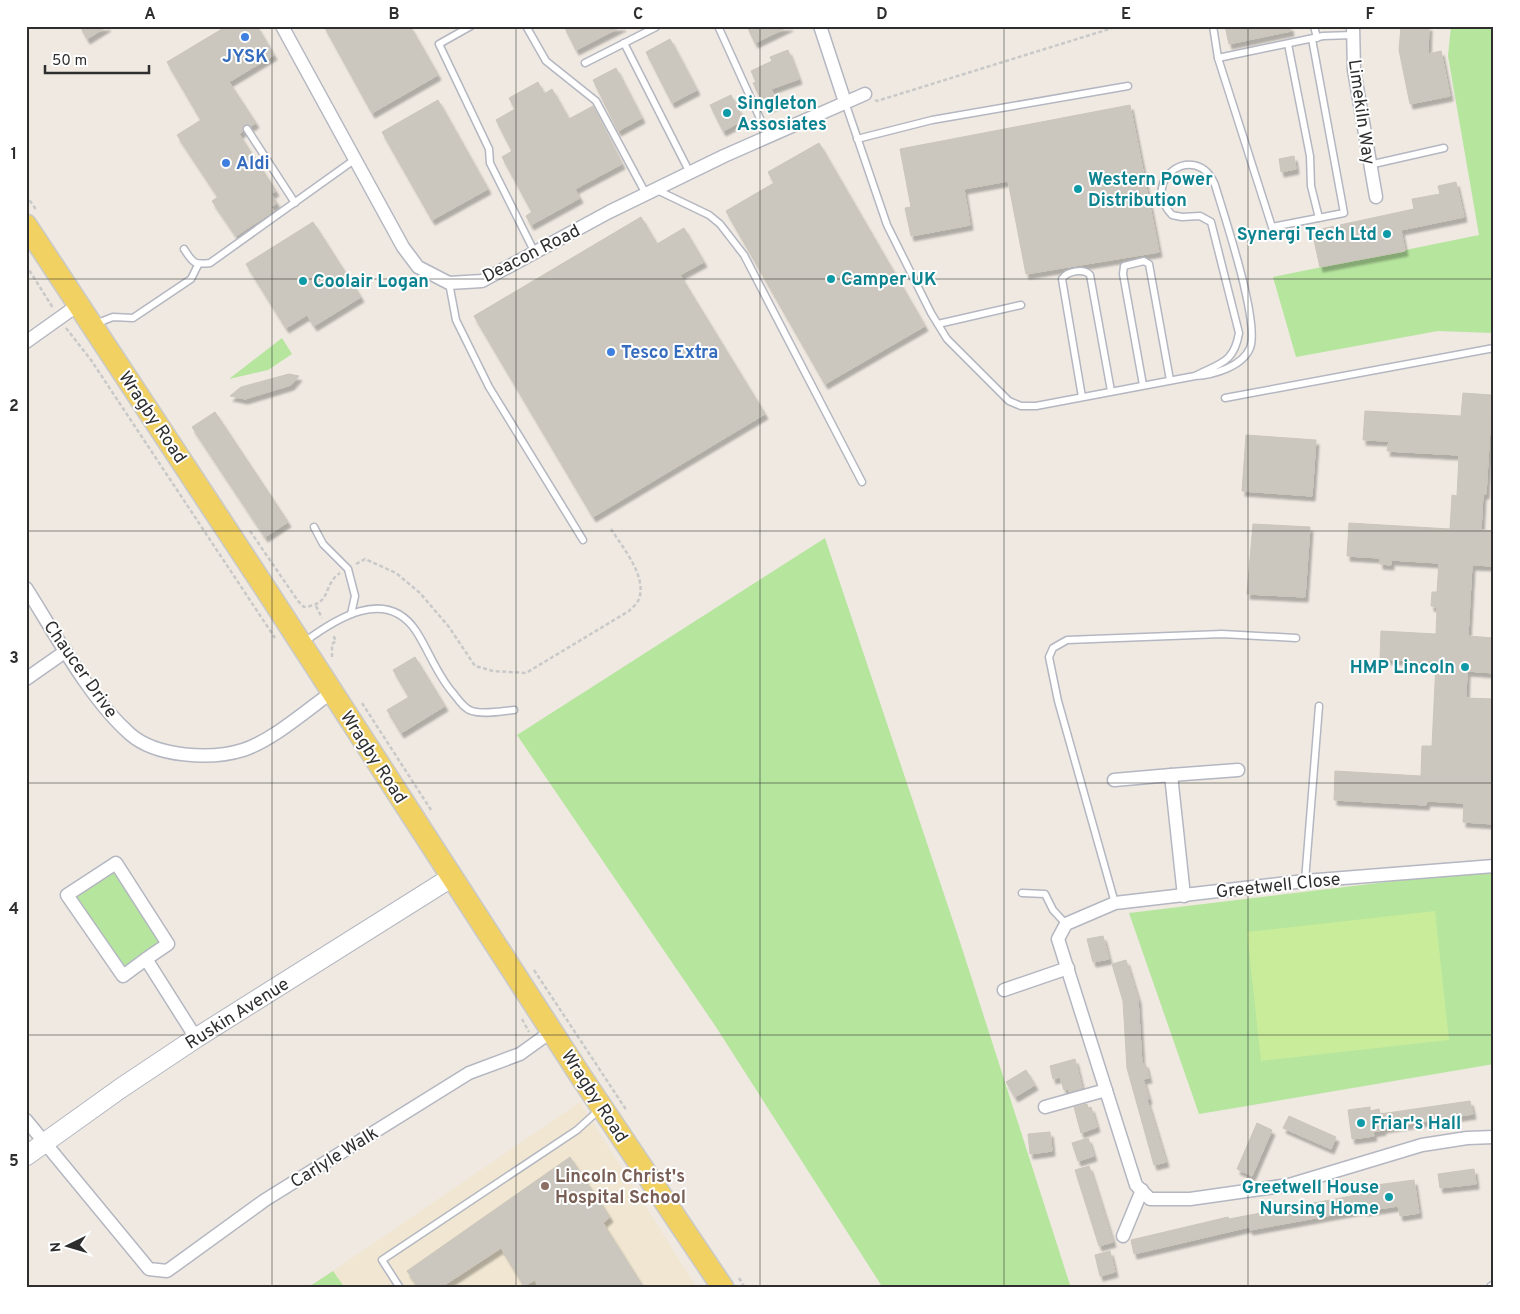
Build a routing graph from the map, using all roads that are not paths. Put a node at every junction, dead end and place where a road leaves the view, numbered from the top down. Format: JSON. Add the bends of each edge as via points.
{"nodes":[{"id":1,"x":282,"y":26,"type":"edge"},
{"id":2,"x":471,"y":26,"type":"edge"},
{"id":3,"x":526,"y":26,"type":"edge"},
{"id":4,"x":718,"y":26,"type":"edge"},
{"id":5,"x":820,"y":26,"type":"edge"},
{"id":6,"x":1213,"y":26,"type":"edge"},
{"id":7,"x":1314,"y":26,"type":"edge"},
{"id":8,"x":656,"y":27,"type":"edge"},
{"id":9,"x":1353,"y":30,"type":"edge"},
{"id":10,"x":1314,"y":38,"type":"junction"},
{"id":11,"x":624,"y":44,"type":"junction"},
{"id":12,"x":1288,"y":44,"type":"junction"},
{"id":13,"x":1218,"y":58,"type":"junction"},
{"id":14,"x":585,"y":63,"type":"dead end"},
{"id":15,"x":1128,"y":86,"type":"dead end"},
{"id":16,"x":866,"y":94,"type":"road end"},
{"id":17,"x":845,"y":102,"type":"junction"},
{"id":18,"x":247,"y":129,"type":"dead end"},
{"id":19,"x":768,"y":136,"type":"junction"},
{"id":20,"x":857,"y":139,"type":"junction"},
{"id":21,"x":1444,"y":148,"type":"dead end"},
{"id":22,"x":354,"y":160,"type":"junction"},
{"id":23,"x":1370,"y":164,"type":"junction"},
{"id":24,"x":690,"y":173,"type":"junction"},
{"id":25,"x":650,"y":192,"type":"junction"},
{"id":26,"x":1376,"y":197,"type":"dead end"},
{"id":27,"x":295,"y":203,"type":"junction"},
{"id":28,"x":1319,"y":218,"type":"junction"},
{"id":29,"x":26,"y":225,"type":"edge"},
{"id":30,"x":184,"y":250,"type":"dead end"},
{"id":31,"x":535,"y":253,"type":"junction"},
{"id":32,"x":198,"y":265,"type":"junction"},
{"id":33,"x":449,"y":283,"type":"junction"},
{"id":34,"x":78,"y":305,"type":"junction"},
{"id":35,"x":1021,"y":305,"type":"dead end"},
{"id":36,"x":938,"y":324,"type":"junction"},
{"id":37,"x":91,"y":325,"type":"junction"},
{"id":38,"x":26,"y":342,"type":"edge"},
{"id":39,"x":1494,"y":348,"type":"edge"},
{"id":40,"x":1195,"y":376,"type":"junction"},
{"id":41,"x":1170,"y":380,"type":"junction"},
{"id":42,"x":1143,"y":385,"type":"junction"},
{"id":43,"x":1111,"y":391,"type":"junction"},
{"id":44,"x":1082,"y":397,"type":"junction"},
{"id":45,"x":1225,"y":398,"type":"dead end"},
{"id":46,"x":862,"y":482,"type":"dead end"},
{"id":47,"x":314,"y":527,"type":"dead end"},
{"id":48,"x":583,"y":540,"type":"dead end"},
{"id":49,"x":26,"y":588,"type":"edge"},
{"id":50,"x":352,"y":614,"type":"junction"},
{"id":51,"x":1296,"y":638,"type":"dead end"},
{"id":52,"x":302,"y":644,"type":"junction"},
{"id":53,"x":66,"y":652,"type":"junction"},
{"id":54,"x":26,"y":679,"type":"edge"},
{"id":55,"x":332,"y":692,"type":"junction"},
{"id":56,"x":1319,"y":706,"type":"dead end"},
{"id":57,"x":514,"y":710,"type":"dead end"},
{"id":58,"x":1238,"y":770,"type":"dead end"},
{"id":59,"x":1171,"y":775,"type":"junction"},
{"id":60,"x":1114,"y":780,"type":"dead end"},
{"id":61,"x":1494,"y":866,"type":"edge"},
{"id":62,"x":452,"y":877,"type":"junction"},
{"id":63,"x":1305,"y":881,"type":"junction"},
{"id":64,"x":1022,"y":893,"type":"dead end"},
{"id":65,"x":1184,"y":896,"type":"junction"},
{"id":66,"x":1115,"y":903,"type":"junction"},
{"id":67,"x":1066,"y":924,"type":"junction"},
{"id":68,"x":146,"y":959,"type":"junction"},
{"id":69,"x":1068,"y":968,"type":"junction"},
{"id":70,"x":1004,"y":990,"type":"dead end"},
{"id":71,"x":552,"y":1031,"type":"junction"},
{"id":72,"x":196,"y":1038,"type":"junction"},
{"id":73,"x":1106,"y":1090,"type":"junction"},
{"id":74,"x":1045,"y":1107,"type":"dead end"},
{"id":75,"x":602,"y":1108,"type":"junction"},
{"id":76,"x":26,"y":1120,"type":"edge"},
{"id":77,"x":1494,"y":1137,"type":"edge"},
{"id":78,"x":45,"y":1143,"type":"junction"},
{"id":79,"x":26,"y":1156,"type":"edge"},
{"id":80,"x":1146,"y":1195,"type":"junction"},
{"id":81,"x":1123,"y":1236,"type":"dead end"},
{"id":82,"x":728,"y":1280,"type":"edge"},
{"id":83,"x":400,"y":1288,"type":"edge"}],
"edges":[{"from":1,"to":22,"type":"street"},
{"from":2,"to":31,"type":"lane","via":[[439,44],[489,149],[490,163]]},
{"from":3,"to":25,"type":"lane","via":[[546,61],[596,101]]},
{"from":4,"to":19,"type":"lane"},
{"from":5,"to":17,"type":"street"},
{"from":6,"to":13,"type":"lane"},
{"from":7,"to":10,"type":"lane"},
{"from":8,"to":11,"type":"lane"},
{"from":9,"to":10,"type":"lane"},
{"from":9,"to":23,"type":"street","name":"Limekiln Way","via":[[1354,70]]},
{"from":10,"to":12,"type":"lane"},
{"from":10,"to":28,"type":"lane","via":[[1344,213]]},
{"from":11,"to":14,"type":"lane"},
{"from":11,"to":24,"type":"lane"},
{"from":12,"to":13,"type":"lane"},
{"from":12,"to":28,"type":"lane"},
{"from":13,"to":28,"type":"lane","via":[[1272,227]]},
{"from":15,"to":20,"type":"lane","via":[[932,120]]},
{"from":16,"to":17,"type":"street","name":"Deacon Road"},
{"from":17,"to":19,"type":"street","name":"Deacon Road"},
{"from":17,"to":20,"type":"lane"},
{"from":18,"to":27,"type":"lane"},
{"from":19,"to":24,"type":"street","name":"Deacon Road"},
{"from":20,"to":36,"type":"lane","via":[[887,225]]},
{"from":21,"to":23,"type":"lane"},
{"from":22,"to":27,"type":"lane"},
{"from":22,"to":33,"type":"street","via":[[403,247],[418,267]]},
{"from":23,"to":26,"type":"street","name":"Limekiln Way"},
{"from":24,"to":25,"type":"street","name":"Deacon Road"},
{"from":25,"to":31,"type":"street","name":"Deacon Road"},
{"from":25,"to":46,"type":"lane","via":[[709,215],[744,255]]},
{"from":27,"to":32,"type":"lane","via":[[210,263]]},
{"from":29,"to":34,"type":"main road","name":"Wragby Road"},
{"from":30,"to":32,"type":"lane"},
{"from":31,"to":33,"type":"street","name":"Deacon Road","via":[[482,281]]},
{"from":32,"to":37,"type":"lane","via":[[191,279],[132,318],[114,317]]},
{"from":33,"to":48,"type":"lane","via":[[456,320],[490,387]]},
{"from":34,"to":37,"type":"main road","name":"Wragby Road"},
{"from":34,"to":38,"type":"street"},
{"from":35,"to":36,"type":"lane"},
{"from":36,"to":44,"type":"lane","via":[[947,339],[1009,401],[1021,406],[1036,406]]},
{"from":37,"to":52,"type":"main road","name":"Wragby Road"},
{"from":39,"to":45,"type":"lane"},
{"from":40,"to":40,"type":"lane","via":[[1230,358],[1236,349],[1239,333],[1212,222],[1200,216],[1172,214],[1164,199],[1162,183],[1169,172],[1179,167],[1198,165],[1210,174],[1215,185],[1238,258],[1253,334],[1244,358],[1208,375]]},
{"from":40,"to":41,"type":"lane"},
{"from":41,"to":42,"type":"lane"},
{"from":41,"to":42,"type":"lane","via":[[1150,267],[1148,262],[1134,262],[1124,266],[1124,274]]},
{"from":42,"to":43,"type":"lane"},
{"from":43,"to":44,"type":"lane"},
{"from":43,"to":44,"type":"lane","via":[[1090,275],[1084,271],[1075,272],[1066,274],[1062,279]]},
{"from":47,"to":50,"type":"lane","via":[[323,544],[348,569],[355,596]]},
{"from":49,"to":53,"type":"street","name":"Chaucer Drive"},
{"from":50,"to":52,"type":"lane","via":[[326,626]]},
{"from":50,"to":57,"type":"lane","via":[[370,608],[403,616],[416,630],[447,686],[464,706],[472,711]]},
{"from":51,"to":66,"type":"lane","via":[[1222,634],[1067,640],[1053,648],[1049,658],[1058,701]]},
{"from":52,"to":55,"type":"main road","name":"Wragby Road"},
{"from":53,"to":54,"type":"street"},
{"from":53,"to":55,"type":"street","name":"Chaucer Drive","via":[[104,708],[131,736],[165,752],[212,756],[244,750],[286,726]]},
{"from":55,"to":62,"type":"main road","name":"Wragby Road"},
{"from":56,"to":63,"type":"lane"},
{"from":58,"to":59,"type":"street"},
{"from":59,"to":60,"type":"street"},
{"from":59,"to":65,"type":"street"},
{"from":61,"to":63,"type":"street","name":"Greetwell Close"},
{"from":62,"to":71,"type":"main road","name":"Wragby Road"},
{"from":62,"to":72,"type":"main road","name":"Ruskin Avenue"},
{"from":63,"to":65,"type":"street","name":"Greetwell Close"},
{"from":64,"to":67,"type":"lane","via":[[1045,894]]},
{"from":65,"to":66,"type":"street","name":"Greetwell Close"},
{"from":66,"to":67,"type":"street","name":"Greetwell Close"},
{"from":67,"to":69,"type":"street","via":[[1058,940]]},
{"from":68,"to":68,"type":"street","via":[[123,976],[67,895],[116,863],[168,944]]},
{"from":68,"to":72,"type":"street"},
{"from":69,"to":70,"type":"street"},
{"from":69,"to":73,"type":"street"},
{"from":71,"to":75,"type":"main road","name":"Wragby Road"},
{"from":71,"to":78,"type":"street","name":"Carlyle Walk","via":[[520,1054],[461,1078],[265,1200],[167,1271],[150,1269]]},
{"from":72,"to":78,"type":"main road","name":"Ruskin Avenue"},
{"from":73,"to":74,"type":"street"},
{"from":73,"to":80,"type":"street","via":[[1136,1185]]},
{"from":75,"to":82,"type":"main road","name":"Wragby Road"},
{"from":75,"to":83,"type":"lane","via":[[577,1130],[382,1260]]},
{"from":76,"to":78,"type":"street","name":"Carlyle Walk"},
{"from":77,"to":80,"type":"street","via":[[1422,1145],[1289,1185],[1190,1199]]},
{"from":78,"to":79,"type":"main road","name":"Ruskin Avenue"},
{"from":80,"to":81,"type":"street"}]}
